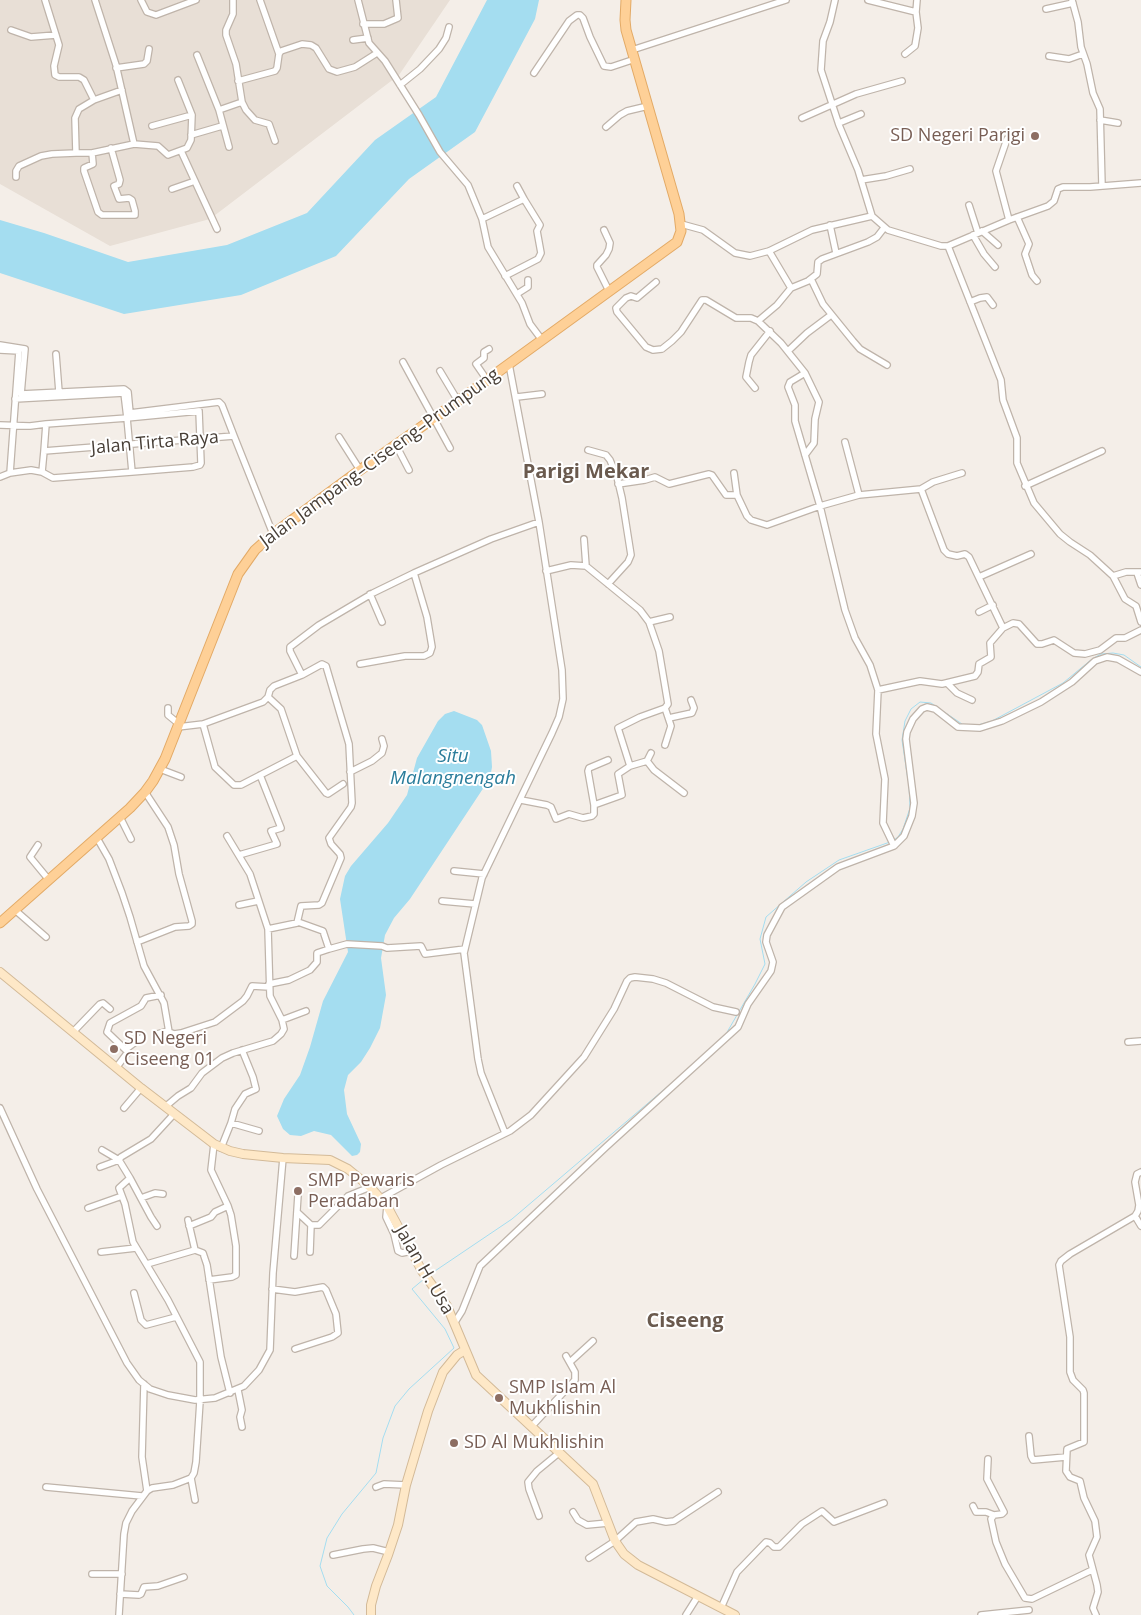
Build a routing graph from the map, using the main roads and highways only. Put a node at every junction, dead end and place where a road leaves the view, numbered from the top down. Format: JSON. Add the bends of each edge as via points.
{"nodes":[{"id":1,"x":626,"y":0,"type":"edge"},
{"id":2,"x":0,"y":923,"type":"edge"}],
"edges":[{"from":1,"to":2,"type":"main road","name":"Jalan Jampang–Ciseeng–Prumpung","via":[[625,20],[681,224],[680,236],[673,246],[360,470],[255,550],[238,574],[160,769],[145,792]]}]}
